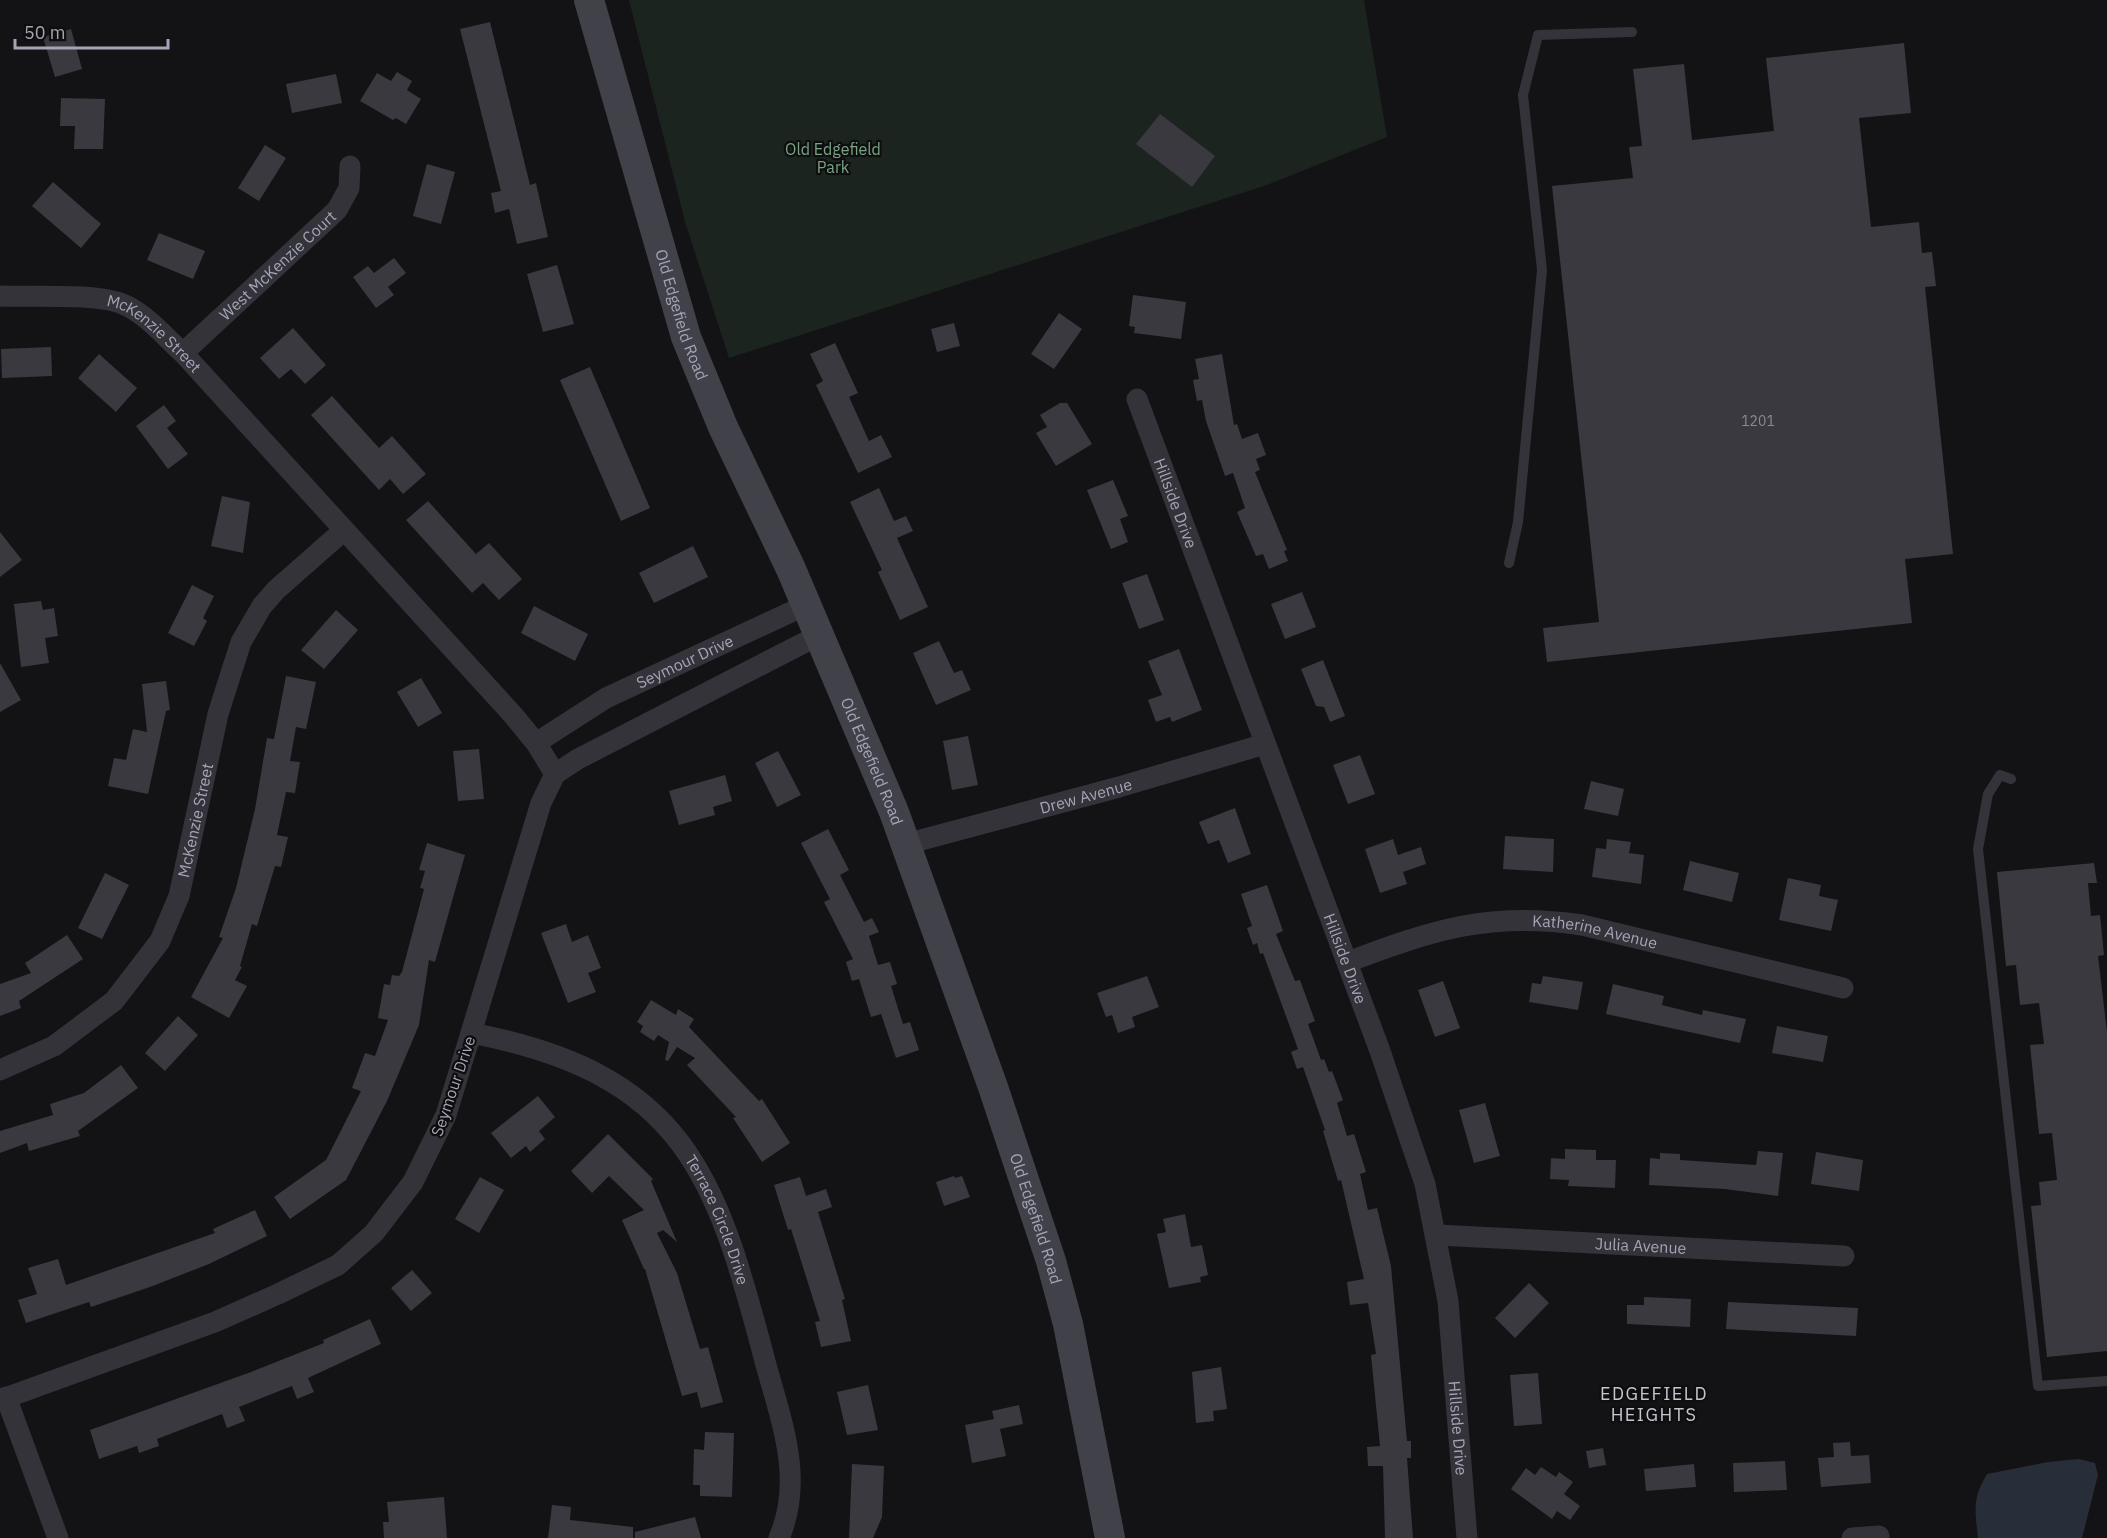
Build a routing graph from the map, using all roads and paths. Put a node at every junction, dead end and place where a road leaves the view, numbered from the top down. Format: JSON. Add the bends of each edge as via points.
{"nodes":[{"id":1,"x":589,"y":0,"type":"edge"},
{"id":2,"x":1632,"y":33,"type":"dead end"},
{"id":3,"x":350,"y":166,"type":"dead end"},
{"id":4,"x":0,"y":296,"type":"edge"},
{"id":5,"x":183,"y":353,"type":"junction"},
{"id":6,"x":1137,"y":399,"type":"dead end"},
{"id":7,"x":344,"y":531,"type":"junction"},
{"id":8,"x":1509,"y":563,"type":"dead end"},
{"id":9,"x":806,"y":604,"type":"junction"},
{"id":10,"x":819,"y":635,"type":"junction"},
{"id":11,"x":536,"y":743,"type":"junction"},
{"id":12,"x":1265,"y":744,"type":"junction"},
{"id":13,"x":555,"y":774,"type":"junction"},
{"id":14,"x":2011,"y":779,"type":"dead end"},
{"id":15,"x":906,"y":844,"type":"junction"},
{"id":16,"x":1348,"y":962,"type":"junction"},
{"id":17,"x":1843,"y":988,"type":"dead end"},
{"id":18,"x":471,"y":1034,"type":"junction"},
{"id":19,"x":0,"y":1070,"type":"edge"},
{"id":20,"x":1437,"y":1235,"type":"junction"},
{"id":21,"x":1844,"y":1256,"type":"dead end"},
{"id":22,"x":2107,"y":1381,"type":"edge"},
{"id":23,"x":3,"y":1399,"type":"edge"},
{"id":24,"x":1879,"y":1536,"type":"dead end"},
{"id":25,"x":58,"y":1538,"type":"edge"},
{"id":26,"x":779,"y":1538,"type":"edge"},
{"id":27,"x":1110,"y":1538,"type":"edge"},
{"id":28,"x":1467,"y":1538,"type":"edge"},
{"id":29,"x":1852,"y":1538,"type":"edge"}],
"edges":[{"from":1,"to":9,"type":"street","name":"Old Edgefield Road","via":[[686,337],[707,392]]},
{"from":2,"to":8,"type":"lane","via":[[1538,35],[1523,95],[1542,270],[1518,522]]},
{"from":3,"to":5,"type":"street","name":"West McKenzie Court","via":[[349,188],[337,210]]},
{"from":4,"to":5,"type":"street","name":"McKenzie Street","via":[[113,301],[138,314]]},
{"from":5,"to":7,"type":"street","name":"McKenzie Street"},
{"from":6,"to":12,"type":"street","name":"Hillside Drive"},
{"from":7,"to":11,"type":"street","name":"McKenzie Street"},
{"from":7,"to":19,"type":"street","name":"McKenzie Street","via":[[276,590],[241,642],[218,714],[179,897],[160,941],[114,1001],[54,1046]]},
{"from":9,"to":10,"type":"street","name":"Old Edgefield Road"},
{"from":9,"to":11,"type":"street","name":"Seymour Drive","via":[[606,698]]},
{"from":10,"to":13,"type":"street"},
{"from":10,"to":15,"type":"street","name":"Old Edgefield Road"},
{"from":11,"to":13,"type":"street"},
{"from":12,"to":15,"type":"street","name":"Drew Avenue"},
{"from":12,"to":16,"type":"street","name":"Hillside Drive"},
{"from":13,"to":18,"type":"street","name":"Seymour Drive","via":[[541,803]]},
{"from":14,"to":22,"type":"lane","via":[[2000,776],[1988,794],[1978,849],[2038,1386]]},
{"from":15,"to":27,"type":"street","name":"Old Edgefield Road","via":[[1051,1262],[1068,1324]]},
{"from":16,"to":17,"type":"street","name":"Katherine Avenue","via":[[1447,928],[1479,922],[1542,920],[1582,925]]},
{"from":16,"to":20,"type":"street","name":"Hillside Drive","via":[[1425,1184]]},
{"from":18,"to":23,"type":"street","name":"Seymour Drive","via":[[432,1148],[394,1209],[351,1256],[215,1322]]},
{"from":18,"to":26,"type":"street","name":"Terrace Circle Drive","via":[[536,1047],[618,1085],[667,1126],[699,1169],[725,1228],[789,1452],[789,1509]]},
{"from":20,"to":21,"type":"street","name":"Julia Avenue"},
{"from":20,"to":28,"type":"street","name":"Hillside Drive","via":[[1454,1354]]},
{"from":23,"to":25,"type":"street"},
{"from":24,"to":29,"type":"street"}]}
